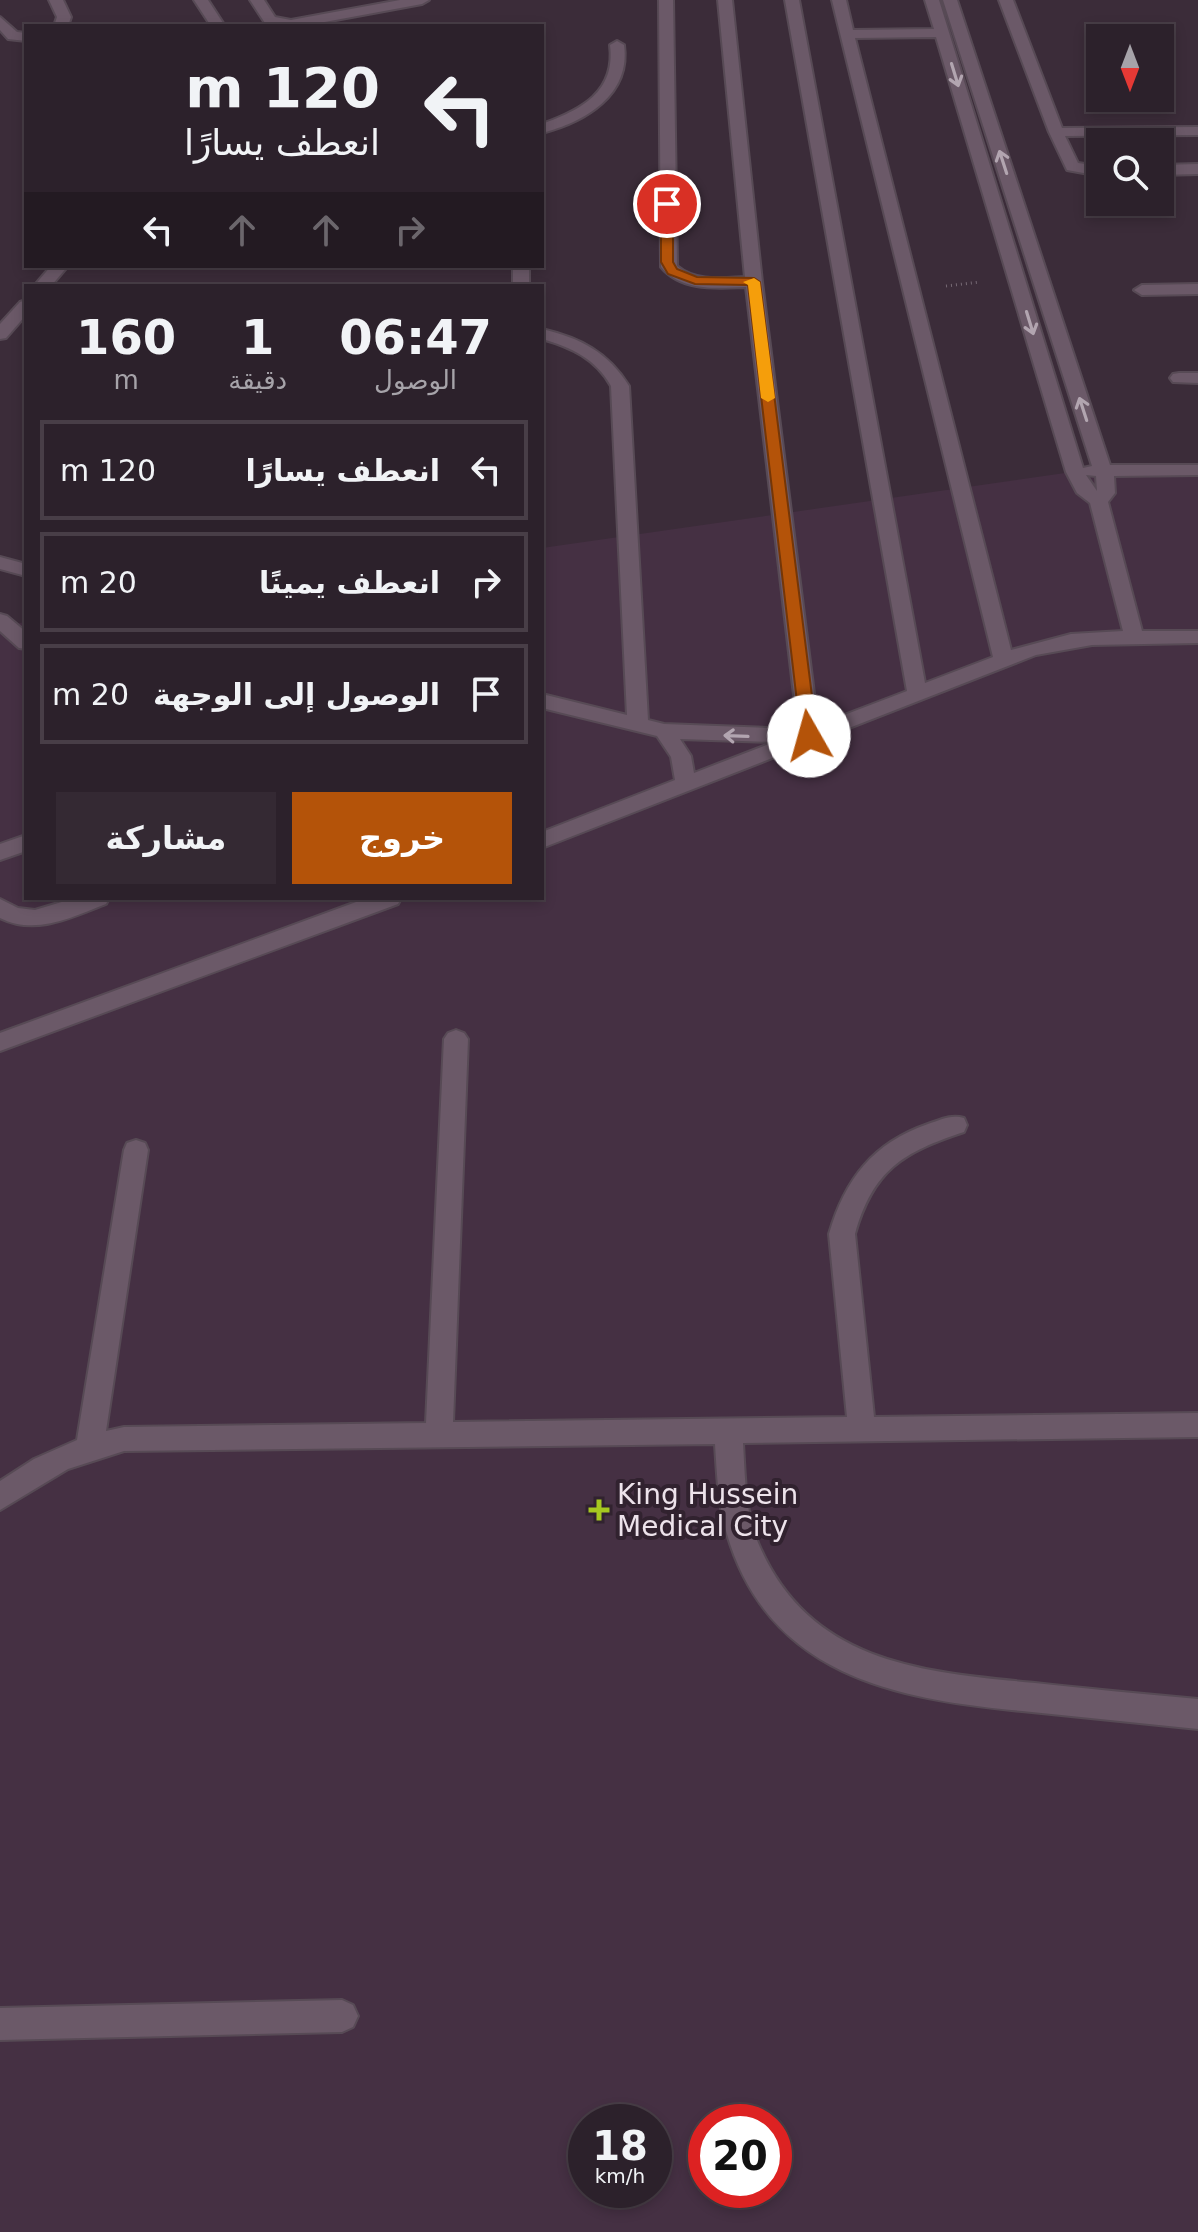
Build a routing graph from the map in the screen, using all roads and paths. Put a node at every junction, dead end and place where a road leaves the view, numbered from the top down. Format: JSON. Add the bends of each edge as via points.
{"nodes":[{"id":1,"x":56,"y":0,"type":"edge"},
{"id":2,"x":201,"y":0,"type":"edge"},
{"id":3,"x":257,"y":0,"type":"edge"},
{"id":4,"x":422,"y":0,"type":"edge"},
{"id":5,"x":666,"y":0,"type":"edge"},
{"id":6,"x":725,"y":0,"type":"edge"},
{"id":7,"x":792,"y":0,"type":"edge"},
{"id":8,"x":839,"y":0,"type":"edge"},
{"id":9,"x":932,"y":0,"type":"edge"},
{"id":10,"x":950,"y":0,"type":"edge"},
{"id":11,"x":1006,"y":0,"type":"edge"},
{"id":12,"x":0,"y":21,"type":"edge"},
{"id":13,"x":62,"y":24,"type":"edge"},
{"id":14,"x":217,"y":24,"type":"edge"},
{"id":15,"x":942,"y":33,"type":"junction"},
{"id":16,"x":847,"y":34,"type":"junction"},
{"id":17,"x":24,"y":37,"type":"edge"},
{"id":18,"x":617,"y":45,"type":"dead end"},
{"id":19,"x":544,"y":128,"type":"edge"},
{"id":20,"x":1198,"y":131,"type":"edge"},
{"id":21,"x":1056,"y":132,"type":"junction"},
{"id":22,"x":1086,"y":169,"type":"edge"},
{"id":23,"x":1198,"y":169,"type":"edge"},
{"id":24,"x":1174,"y":170,"type":"edge"},
{"id":25,"x":58,"y":268,"type":"edge"},
{"id":26,"x":1017,"y":279,"type":"junction"},
{"id":27,"x":754,"y":282,"type":"junction"},
{"id":28,"x":44,"y":284,"type":"edge"},
{"id":29,"x":911,"y":289,"type":"junction"},
{"id":30,"x":1198,"y":289,"type":"edge"},
{"id":31,"x":1142,"y":290,"type":"dead end"},
{"id":32,"x":24,"y":307,"type":"edge"},
{"id":33,"x":0,"y":334,"type":"edge"},
{"id":34,"x":544,"y":335,"type":"edge"},
{"id":35,"x":1179,"y":378,"type":"dead end"},
{"id":36,"x":1198,"y":378,"type":"edge"},
{"id":37,"x":1198,"y":470,"type":"edge"},
{"id":38,"x":1078,"y":478,"type":"junction"},
{"id":39,"x":1198,"y":483,"type":"edge"},
{"id":40,"x":1103,"y":485,"type":"junction"},
{"id":41,"x":0,"y":563,"type":"edge"},
{"id":42,"x":24,"y":569,"type":"edge"},
{"id":43,"x":0,"y":620,"type":"edge"},
{"id":44,"x":1134,"y":637,"type":"junction"},
{"id":45,"x":1198,"y":637,"type":"edge"},
{"id":46,"x":1156,"y":640,"type":"junction"},
{"id":47,"x":24,"y":641,"type":"edge"},
{"id":48,"x":1198,"y":653,"type":"edge"},
{"id":49,"x":1003,"y":659,"type":"junction"},
{"id":50,"x":917,"y":693,"type":"junction"},
{"id":51,"x":544,"y":702,"type":"edge"},
{"id":52,"x":638,"y":725,"type":"junction"},
{"id":53,"x":664,"y":731,"type":"junction"},
{"id":54,"x":809,"y":736,"type":"junction"},
{"id":55,"x":686,"y":784,"type":"junction"},
{"id":56,"x":544,"y":839,"type":"edge"},
{"id":57,"x":24,"y":844,"type":"edge"},
{"id":58,"x":0,"y":852,"type":"edge"},
{"id":59,"x":92,"y":900,"type":"edge"},
{"id":60,"x":385,"y":900,"type":"edge"},
{"id":61,"x":5,"y":914,"type":"edge"},
{"id":62,"x":456,"y":1039,"type":"dead end"},
{"id":63,"x":0,"y":1042,"type":"edge"},
{"id":64,"x":955,"y":1125,"type":"dead end"},
{"id":65,"x":136,"y":1150,"type":"dead end"},
{"id":66,"x":1198,"y":1425,"type":"edge"},
{"id":67,"x":862,"y":1428,"type":"junction"},
{"id":68,"x":728,"y":1429,"type":"junction"},
{"id":69,"x":439,"y":1434,"type":"junction"},
{"id":70,"x":90,"y":1446,"type":"junction"},
{"id":71,"x":0,"y":1497,"type":"edge"},
{"id":72,"x":1198,"y":1714,"type":"edge"},
{"id":73,"x":342,"y":2016,"type":"dead end"},
{"id":74,"x":0,"y":2024,"type":"edge"}],
"edges":[{"from":1,"to":13,"type":"street"},
{"from":2,"to":14,"type":"street"},
{"from":3,"to":4,"type":"street","via":[[270,20],[291,24]]},
{"from":5,"to":27,"type":"street","via":[[669,267],[695,281]]},
{"from":6,"to":27,"type":"street"},
{"from":7,"to":50,"type":"street"},
{"from":8,"to":16,"type":"street"},
{"from":9,"to":15,"type":"street"},
{"from":40,"to":10,"type":"street","one_way":true},
{"from":11,"to":21,"type":"street"},
{"from":12,"to":17,"type":"street","via":[[8,34]]},
{"from":15,"to":16,"type":"street"},
{"from":15,"to":26,"type":"street","one_way":true},
{"from":16,"to":29,"type":"street"},
{"from":18,"to":19,"type":"street","via":[[620,68],[607,92],[577,115]]},
{"from":20,"to":21,"type":"street"},
{"from":21,"to":22,"type":"street","via":[[1072,167]]},
{"from":23,"to":24,"type":"street"},
{"from":25,"to":28,"type":"street"},
{"from":26,"to":29,"type":"path"},
{"from":26,"to":38,"type":"street","one_way":true},
{"from":27,"to":54,"type":"street"},
{"from":29,"to":49,"type":"street"},
{"from":30,"to":31,"type":"street"},
{"from":32,"to":33,"type":"street"},
{"from":34,"to":52,"type":"street","via":[[590,352],[614,373],[620,386]]},
{"from":35,"to":36,"type":"street"},
{"from":37,"to":40,"type":"street"},
{"from":38,"to":40,"type":"street"},
{"from":38,"to":40,"type":"street"},
{"from":39,"to":40,"type":"street"},
{"from":40,"to":44,"type":"street"},
{"from":41,"to":42,"type":"street"},
{"from":43,"to":47,"type":"street"},
{"from":44,"to":46,"type":"street"},
{"from":44,"to":49,"type":"street","via":[[1072,640]]},
{"from":45,"to":46,"type":"street"},
{"from":46,"to":48,"type":"street"},
{"from":49,"to":50,"type":"street"},
{"from":50,"to":54,"type":"street"},
{"from":51,"to":52,"type":"street"},
{"from":52,"to":53,"type":"street"},
{"from":54,"to":53,"type":"street","one_way":true},
{"from":53,"to":55,"type":"street","via":[[681,756]]},
{"from":54,"to":55,"type":"street"},
{"from":55,"to":56,"type":"street"},
{"from":57,"to":58,"type":"street"},
{"from":59,"to":61,"type":"street","via":[[42,917]]},
{"from":60,"to":63,"type":"street"},
{"from":62,"to":69,"type":"street"},
{"from":64,"to":67,"type":"street","via":[[899,1146],[868,1173],[848,1208],[842,1234]]},
{"from":65,"to":70,"type":"street"},
{"from":66,"to":67,"type":"street"},
{"from":67,"to":68,"type":"street"},
{"from":68,"to":69,"type":"street"},
{"from":68,"to":72,"type":"street","via":[[734,1502],[745,1548],[765,1587],[799,1627],[842,1658],[892,1679],[945,1690]]},
{"from":69,"to":70,"type":"street","via":[[157,1437]]},
{"from":70,"to":71,"type":"street","via":[[55,1460]]},
{"from":73,"to":74,"type":"street"}]}
